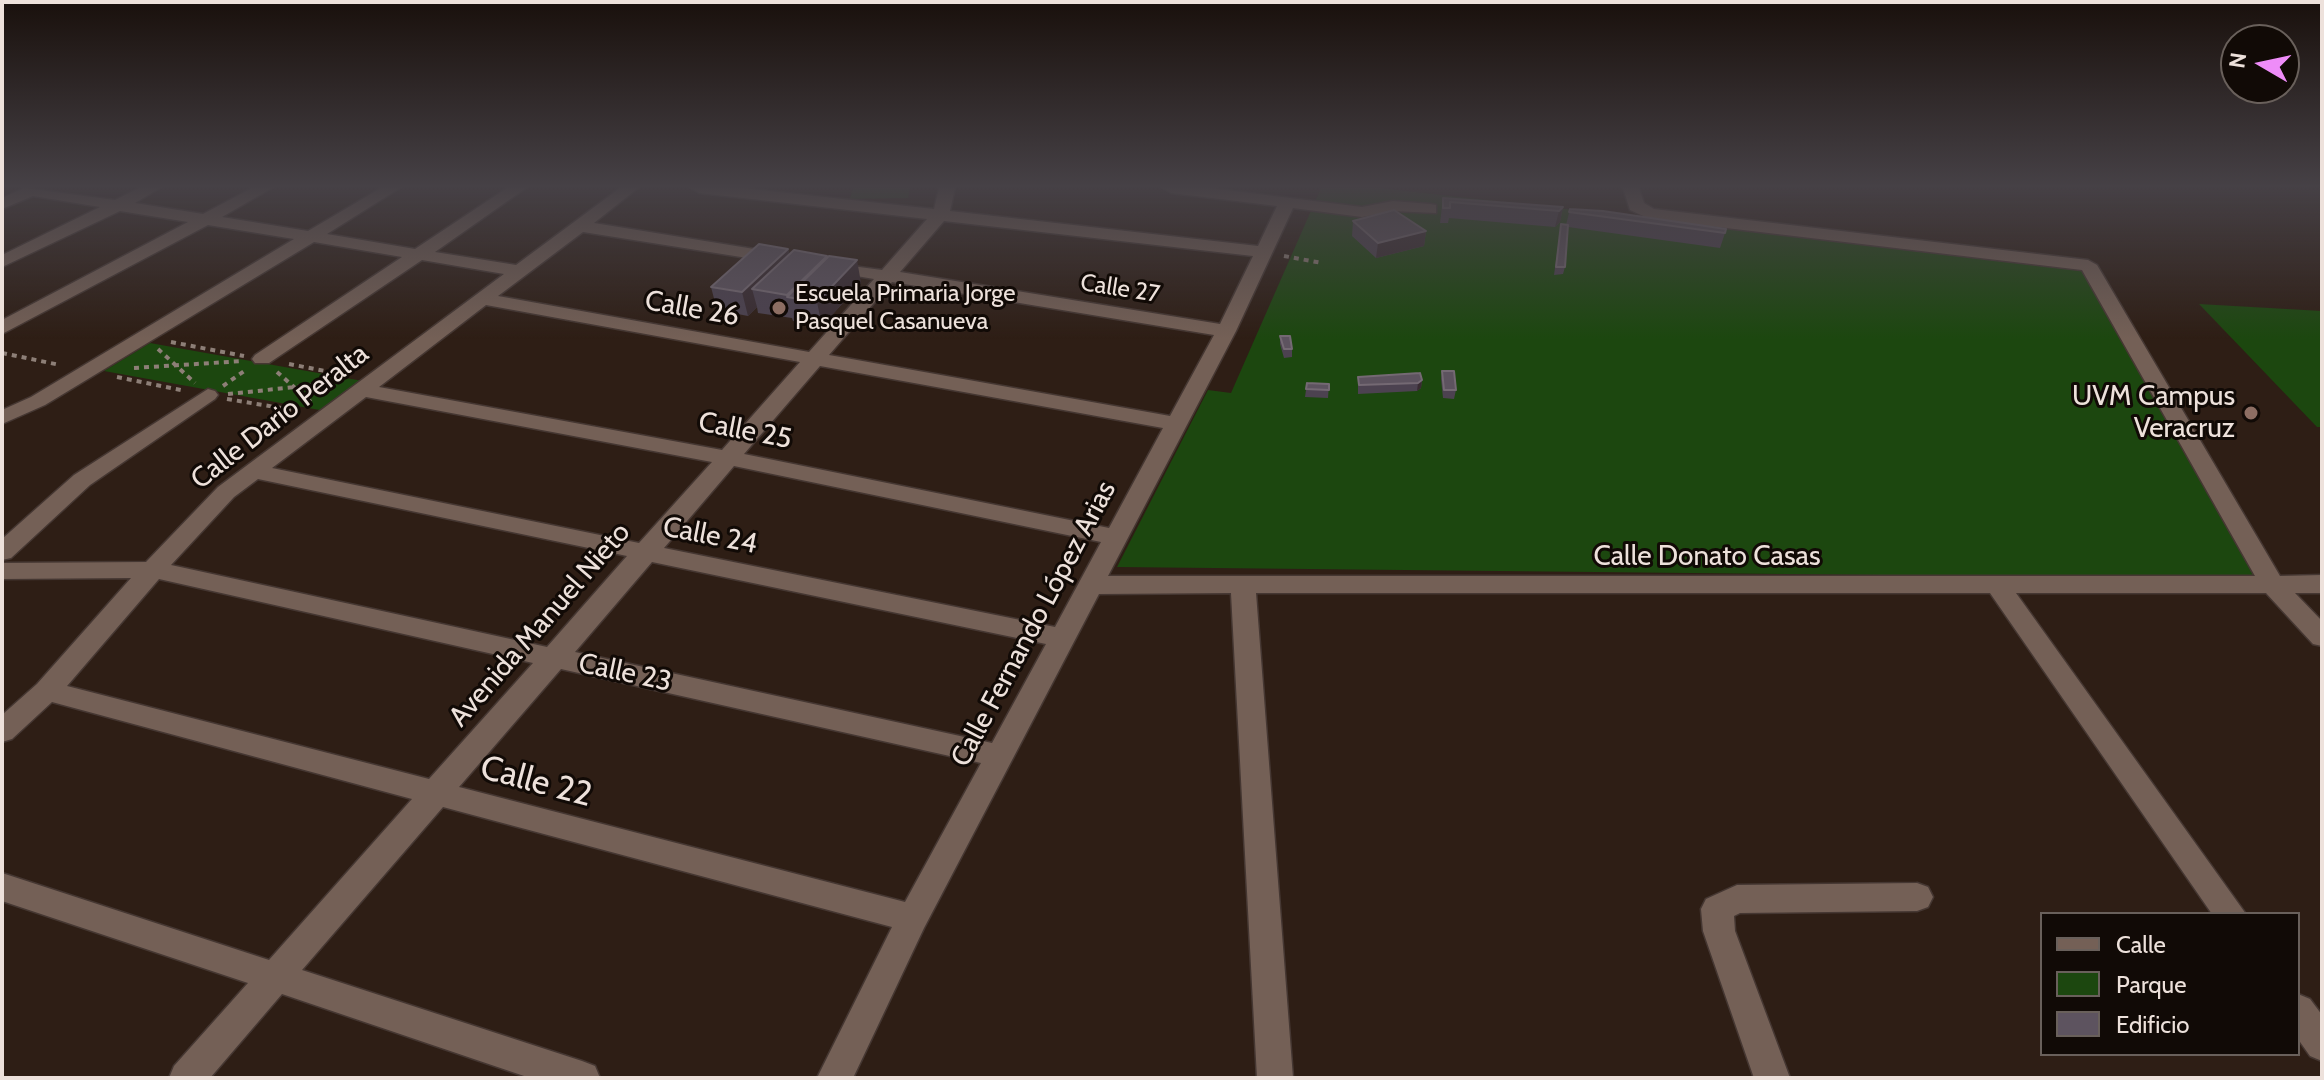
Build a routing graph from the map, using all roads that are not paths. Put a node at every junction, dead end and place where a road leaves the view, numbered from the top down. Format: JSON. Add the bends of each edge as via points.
{"nodes":[{"id":1,"x":50,"y":238,"type":"edge"},
{"id":2,"x":170,"y":238,"type":"edge"},
{"id":3,"x":310,"y":238,"type":"edge"},
{"id":4,"x":321,"y":238,"type":"edge"},
{"id":5,"x":442,"y":238,"type":"edge"},
{"id":6,"x":563,"y":238,"type":"edge"},
{"id":7,"x":656,"y":238,"type":"edge"},
{"id":8,"x":916,"y":238,"type":"edge"},
{"id":9,"x":1179,"y":238,"type":"edge"},
{"id":10,"x":1270,"y":238,"type":"edge"},
{"id":11,"x":1860,"y":238,"type":"edge"},
{"id":12,"x":1264,"y":252,"type":"junction"},
{"id":13,"x":419,"y":254,"type":"junction"},
{"id":14,"x":2,"y":262,"type":"edge"},
{"id":15,"x":520,"y":271,"type":"junction"},
{"id":16,"x":887,"y":276,"type":"junction"},
{"id":17,"x":483,"y":299,"type":"junction"},
{"id":18,"x":2,"y":328,"type":"edge"},
{"id":19,"x":1226,"y":331,"type":"junction"},
{"id":20,"x":262,"y":359,"type":"road end"},
{"id":21,"x":813,"y":360,"type":"junction"},
{"id":22,"x":368,"y":385,"type":"junction"},
{"id":23,"x":208,"y":395,"type":"road end"},
{"id":24,"x":2,"y":418,"type":"edge"},
{"id":25,"x":1176,"y":424,"type":"junction"},
{"id":26,"x":728,"y":458,"type":"junction"},
{"id":27,"x":252,"y":471,"type":"junction"},
{"id":28,"x":1116,"y":537,"type":"junction"},
{"id":29,"x":2,"y":552,"type":"edge"},
{"id":30,"x":644,"y":553,"type":"junction"},
{"id":31,"x":155,"y":570,"type":"junction"},
{"id":32,"x":2,"y":571,"type":"edge"},
{"id":33,"x":2322,"y":584,"type":"edge"},
{"id":34,"x":1092,"y":585,"type":"junction"},
{"id":35,"x":2273,"y":585,"type":"junction"},
{"id":36,"x":1243,"y":587,"type":"junction"},
{"id":37,"x":1999,"y":587,"type":"junction"},
{"id":38,"x":2322,"y":637,"type":"edge"},
{"id":39,"x":1062,"y":638,"type":"junction"},
{"id":40,"x":554,"y":657,"type":"junction"},
{"id":41,"x":47,"y":691,"type":"junction"},
{"id":42,"x":2,"y":731,"type":"edge"},
{"id":43,"x":1001,"y":756,"type":"junction"},
{"id":44,"x":435,"y":793,"type":"junction"},
{"id":45,"x":2,"y":887,"type":"edge"},
{"id":46,"x":1917,"y":897,"type":"dead end"},
{"id":47,"x":2229,"y":912,"type":"edge"},
{"id":48,"x":913,"y":918,"type":"junction"},
{"id":49,"x":275,"y":977,"type":"junction"},
{"id":50,"x":2300,"y":1013,"type":"edge"},
{"id":51,"x":2322,"y":1044,"type":"edge"},
{"id":52,"x":187,"y":1078,"type":"edge"},
{"id":53,"x":582,"y":1078,"type":"edge"},
{"id":54,"x":835,"y":1078,"type":"edge"},
{"id":55,"x":1275,"y":1078,"type":"edge"},
{"id":56,"x":1772,"y":1078,"type":"edge"}],
"edges":[{"from":1,"to":14,"type":"street"},
{"from":2,"to":18,"type":"street"},
{"from":3,"to":24,"type":"street"},
{"from":4,"to":13,"type":"street"},
{"from":5,"to":13,"type":"street"},
{"from":6,"to":15,"type":"street","name":"Calle Dario Peralta"},
{"from":7,"to":16,"type":"street","name":"Calle 27"},
{"from":8,"to":16,"type":"street","name":"Avenida Manuel Nieto"},
{"from":9,"to":12,"type":"street"},
{"from":10,"to":12,"type":"street","name":"Calle Fernando López Arias"},
{"from":11,"to":35,"type":"street","via":[[2088,265]]},
{"from":12,"to":19,"type":"street","name":"Calle Fernando López Arias"},
{"from":13,"to":15,"type":"street"},
{"from":13,"to":20,"type":"street"},
{"from":15,"to":17,"type":"street","name":"Calle Dario Peralta"},
{"from":16,"to":19,"type":"street","name":"Calle 27"},
{"from":16,"to":21,"type":"street","name":"Avenida Manuel Nieto"},
{"from":17,"to":21,"type":"street","name":"Calle 26"},
{"from":17,"to":22,"type":"street","name":"Calle Dario Peralta"},
{"from":19,"to":25,"type":"street","name":"Calle Fernando López Arias"},
{"from":21,"to":25,"type":"street","name":"Calle 26"},
{"from":21,"to":26,"type":"street","name":"Avenida Manuel Nieto"},
{"from":22,"to":26,"type":"street","name":"Calle 25"},
{"from":22,"to":27,"type":"street","name":"Calle Dario Peralta"},
{"from":23,"to":29,"type":"street","via":[[82,480]]},
{"from":25,"to":28,"type":"street","name":"Calle Fernando López Arias"},
{"from":26,"to":28,"type":"street","name":"Calle 25"},
{"from":26,"to":30,"type":"street","name":"Avenida Manuel Nieto"},
{"from":27,"to":30,"type":"street","name":"Calle 24"},
{"from":27,"to":31,"type":"street","name":"Calle Dario Peralta","via":[[186,532]]},
{"from":28,"to":34,"type":"street","name":"Calle Fernando López Arias"},
{"from":30,"to":39,"type":"street","name":"Calle 24"},
{"from":30,"to":40,"type":"street","name":"Avenida Manuel Nieto"},
{"from":31,"to":32,"type":"street","name":"Calle 23"},
{"from":31,"to":40,"type":"street","name":"Calle 23"},
{"from":31,"to":41,"type":"street","name":"Calle Dario Peralta"},
{"from":33,"to":35,"type":"street","name":"Calle Donato Casas"},
{"from":34,"to":36,"type":"street","name":"Calle Donato Casas"},
{"from":34,"to":39,"type":"street","name":"Calle Fernando López Arias"},
{"from":35,"to":37,"type":"street","name":"Calle Donato Casas"},
{"from":35,"to":38,"type":"street"},
{"from":36,"to":37,"type":"street","name":"Calle Donato Casas"},
{"from":36,"to":55,"type":"street"},
{"from":37,"to":47,"type":"street"},
{"from":39,"to":43,"type":"street","name":"Calle Fernando López Arias"},
{"from":40,"to":43,"type":"street","name":"Calle 23"},
{"from":40,"to":44,"type":"street","name":"Avenida Manuel Nieto"},
{"from":41,"to":42,"type":"street","name":"Calle Dario Peralta"},
{"from":41,"to":44,"type":"street","name":"Calle 22"},
{"from":43,"to":48,"type":"street","name":"Calle Fernando López Arias"},
{"from":44,"to":48,"type":"street","name":"Calle 22"},
{"from":44,"to":49,"type":"street","name":"Avenida Manuel Nieto"},
{"from":45,"to":49,"type":"street"},
{"from":46,"to":56,"type":"street","via":[[1737,899],[1717,909],[1719,931]]},
{"from":48,"to":54,"type":"street","name":"Calle Fernando López Arias"},
{"from":49,"to":52,"type":"street","name":"Avenida Manuel Nieto"},
{"from":49,"to":53,"type":"street"},
{"from":50,"to":51,"type":"street"}]}
